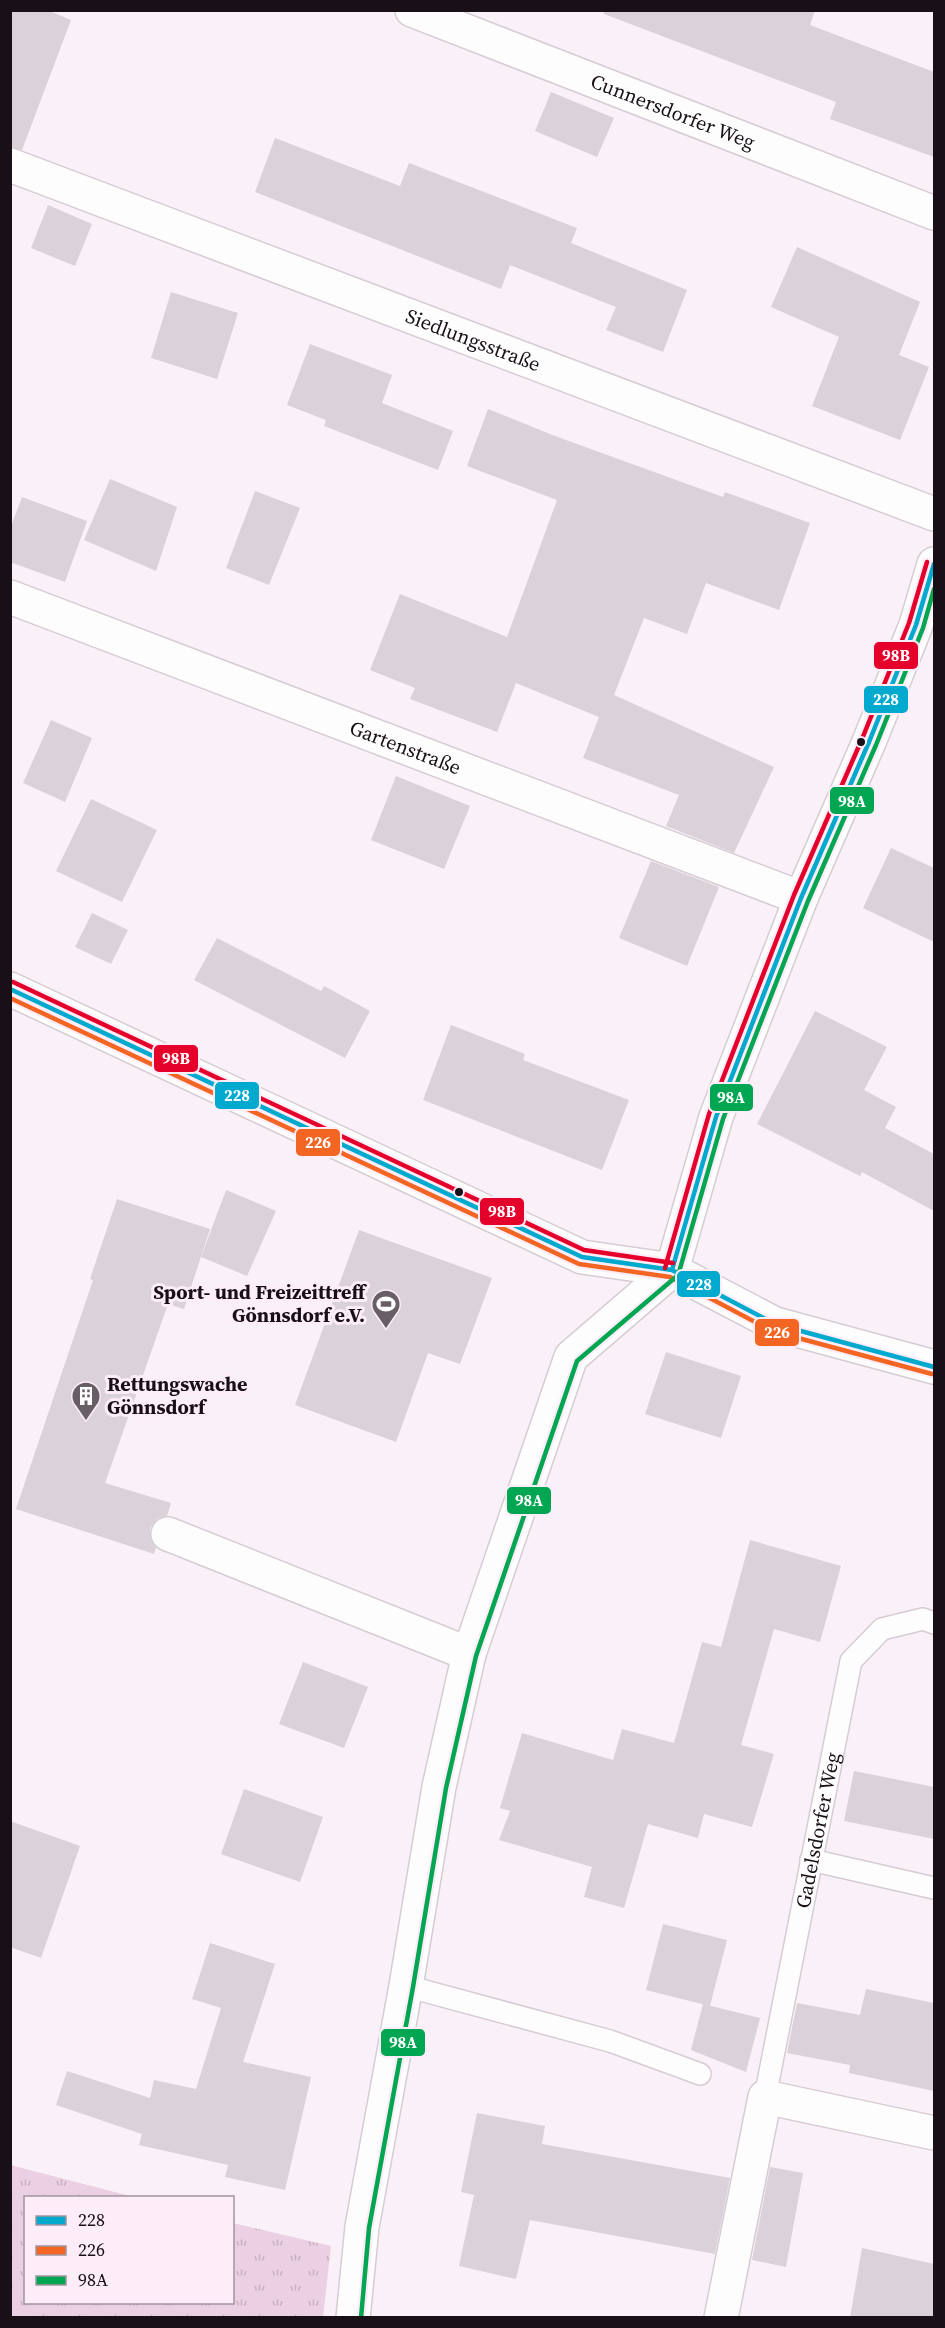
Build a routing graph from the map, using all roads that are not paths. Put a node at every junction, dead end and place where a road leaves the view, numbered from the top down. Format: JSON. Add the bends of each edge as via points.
{"nodes":[{"id":1,"x":412,"y":10,"type":"edge"},
{"id":2,"x":10,"y":165,"type":"edge"},
{"id":3,"x":934,"y":213,"type":"edge"},
{"id":4,"x":934,"y":514,"type":"edge"},
{"id":5,"x":934,"y":564,"type":"edge"},
{"id":6,"x":10,"y":597,"type":"edge"},
{"id":7,"x":925,"y":628,"type":"edge"},
{"id":8,"x":801,"y":898,"type":"junction"},
{"id":9,"x":10,"y":989,"type":"edge"},
{"id":10,"x":672,"y":1270,"type":"junction"},
{"id":11,"x":934,"y":1367,"type":"edge"},
{"id":12,"x":168,"y":1534,"type":"dead end"},
{"id":13,"x":934,"y":1623,"type":"edge"},
{"id":14,"x":469,"y":1654,"type":"junction"},
{"id":15,"x":811,"y":1860,"type":"junction"},
{"id":16,"x":934,"y":1888,"type":"edge"},
{"id":17,"x":406,"y":1986,"type":"junction"},
{"id":18,"x":700,"y":2074,"type":"dead end"},
{"id":19,"x":765,"y":2097,"type":"junction"},
{"id":20,"x":934,"y":2133,"type":"edge"},
{"id":21,"x":353,"y":2318,"type":"edge"},
{"id":22,"x":722,"y":2318,"type":"edge"}],
"edges":[{"from":1,"to":3,"type":"street","name":"Cunnersdorfer Weg"},
{"from":2,"to":4,"type":"street","name":"Siedlungsstraße"},
{"from":5,"to":7,"type":"street"},
{"from":6,"to":8,"type":"street","name":"Gartenstraße"},
{"from":7,"to":8,"type":"street","via":[[869,742]]},
{"from":8,"to":10,"type":"street","via":[[716,1117]]},
{"from":9,"to":10,"type":"street","via":[[582,1257]]},
{"from":10,"to":11,"type":"street","via":[[775,1324]]},
{"from":10,"to":14,"type":"street","via":[[571,1357]]},
{"from":12,"to":14,"type":"street"},
{"from":13,"to":15,"type":"lane","name":"Gadelsdorfer Weg","via":[[923,1619],[882,1629],[851,1661]]},
{"from":14,"to":17,"type":"street","via":[[439,1786]]},
{"from":15,"to":16,"type":"lane"},
{"from":15,"to":19,"type":"lane","name":"Gadelsdorfer Weg"},
{"from":17,"to":18,"type":"lane","via":[[610,2041]]},
{"from":17,"to":21,"type":"street","via":[[362,2227]]},
{"from":19,"to":20,"type":"street"},
{"from":19,"to":22,"type":"street","name":"Gadelsdorfer Weg"}]}
